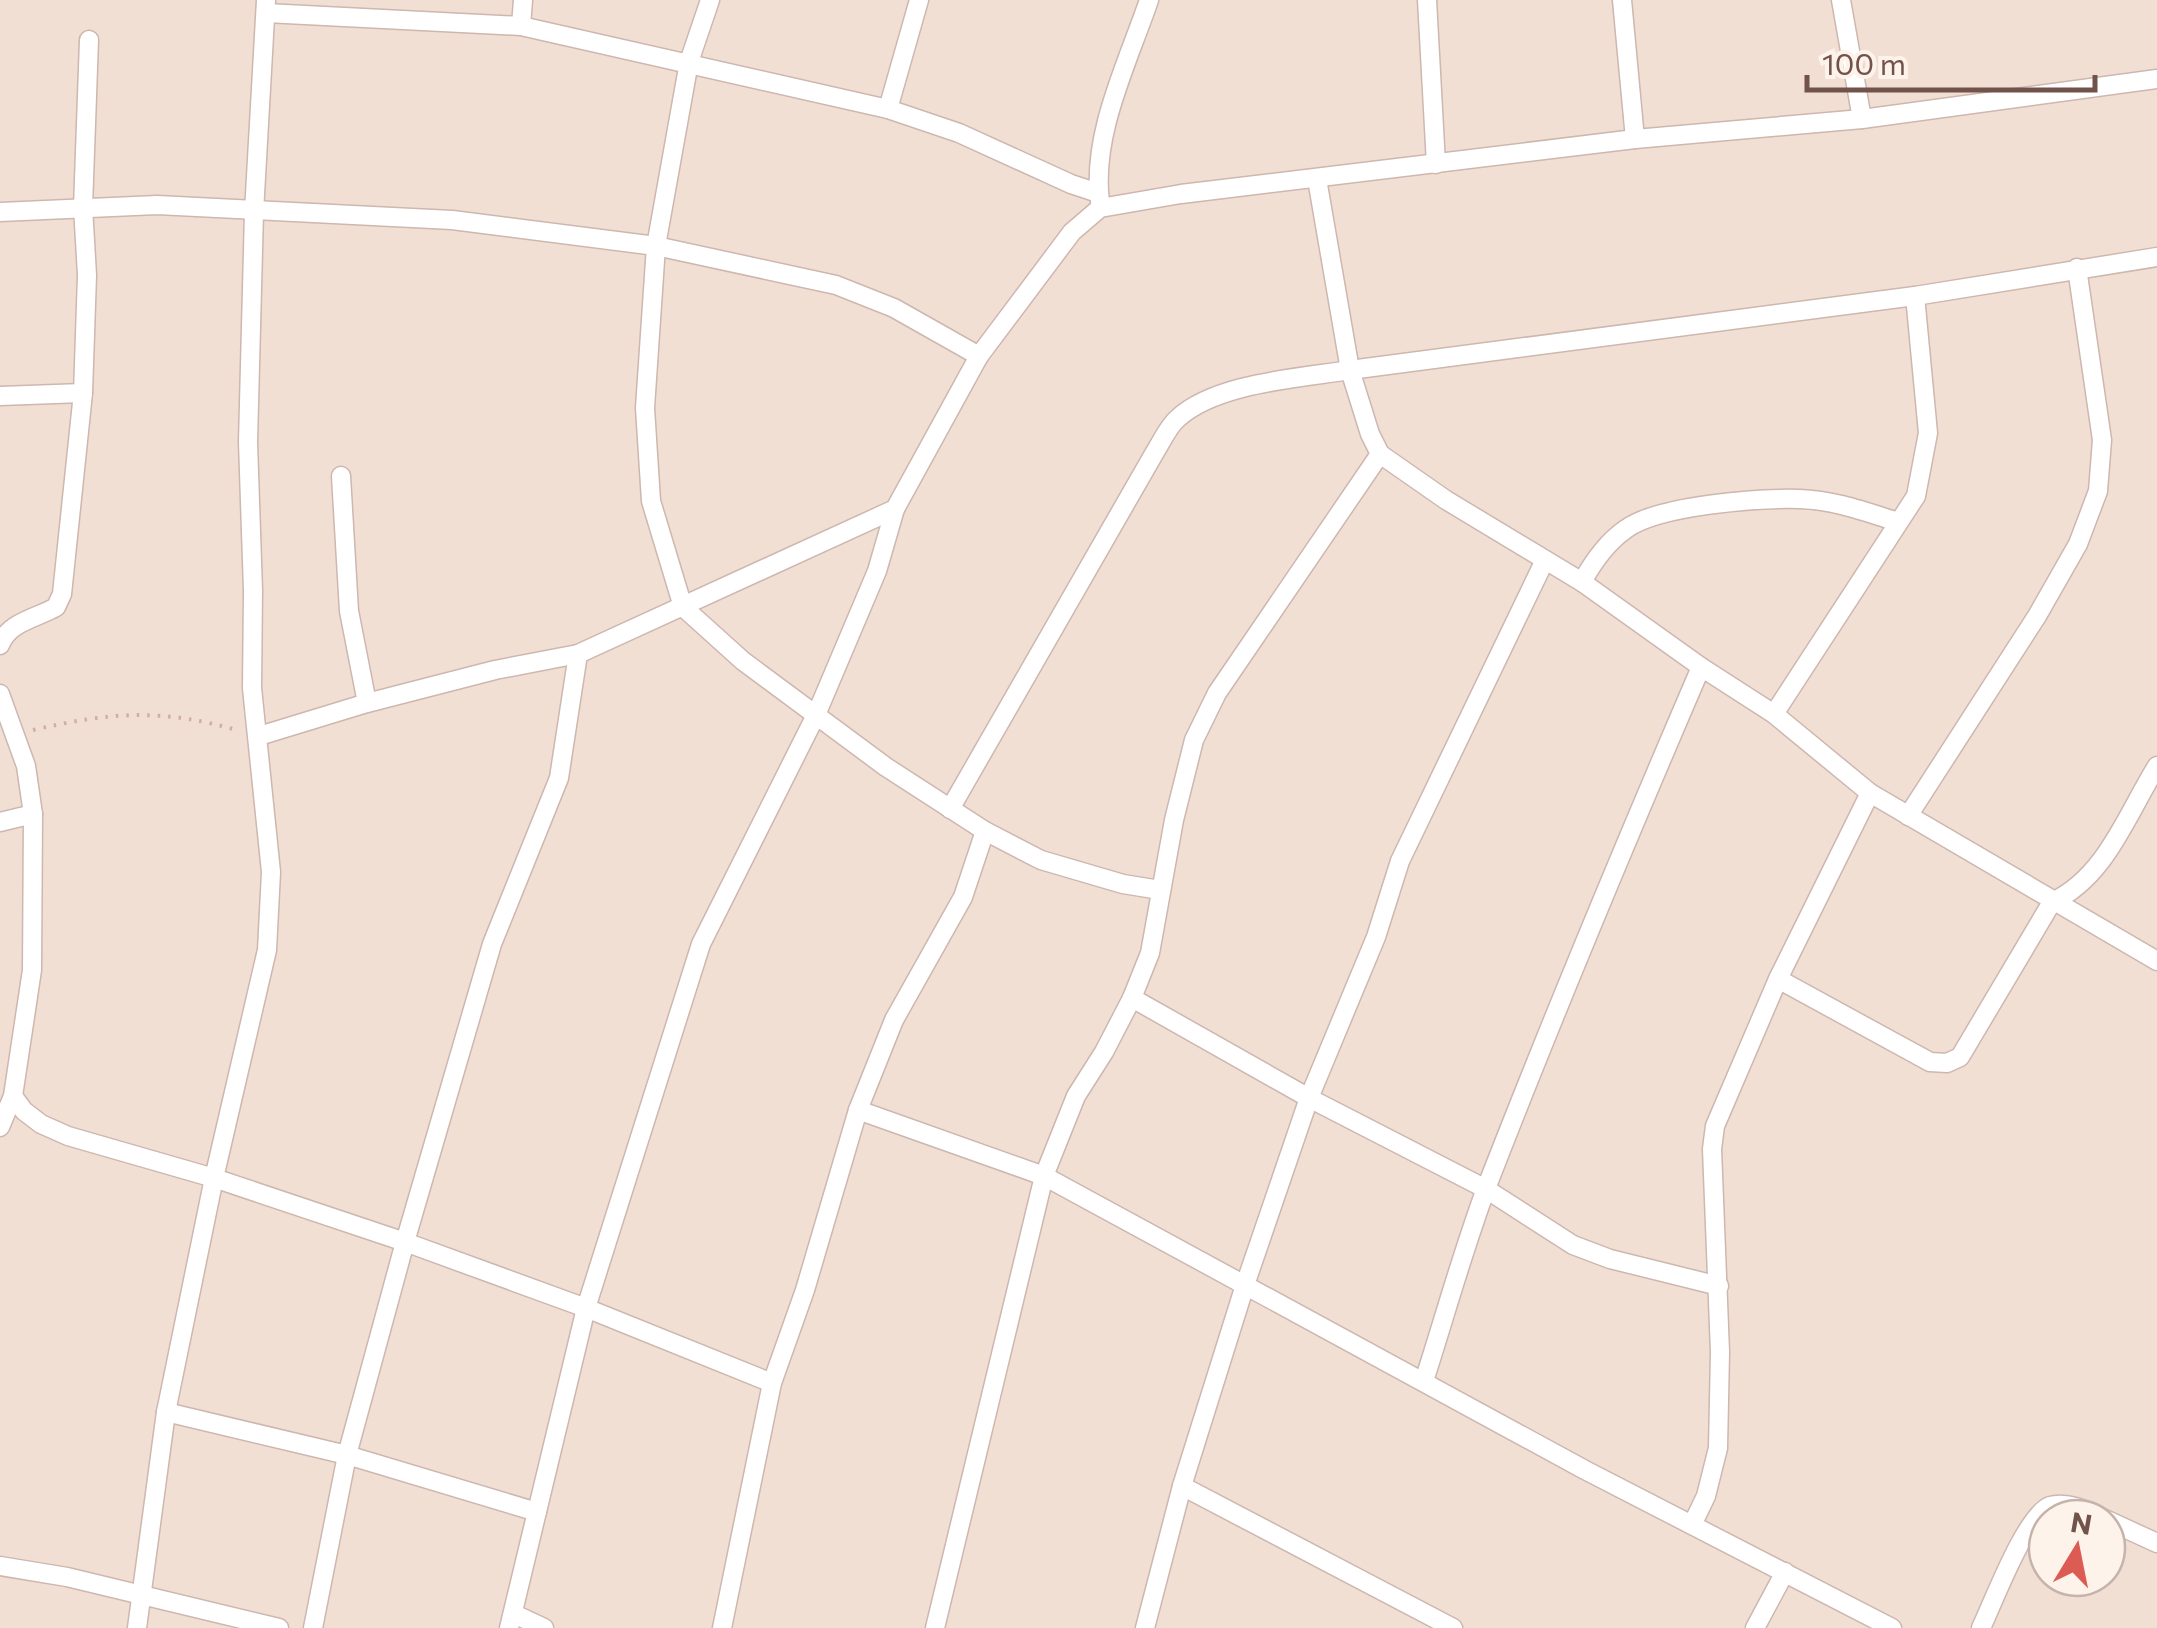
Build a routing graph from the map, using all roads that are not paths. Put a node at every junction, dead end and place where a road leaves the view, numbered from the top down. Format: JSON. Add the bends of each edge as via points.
{"nodes":[{"id":1,"x":523,"y":0,"type":"edge"},
{"id":2,"x":710,"y":0,"type":"edge"},
{"id":3,"x":919,"y":0,"type":"edge"},
{"id":4,"x":1149,"y":0,"type":"edge"},
{"id":5,"x":1427,"y":0,"type":"edge"},
{"id":6,"x":1622,"y":0,"type":"edge"},
{"id":7,"x":1841,"y":0,"type":"edge"},
{"id":8,"x":266,"y":6,"type":"edge"},
{"id":9,"x":521,"y":26,"type":"junction"},
{"id":10,"x":89,"y":40,"type":"dead end"},
{"id":11,"x":689,"y":62,"type":"junction"},
{"id":12,"x":2157,"y":79,"type":"edge"},
{"id":13,"x":888,"y":110,"type":"junction"},
{"id":14,"x":1862,"y":119,"type":"junction"},
{"id":15,"x":1635,"y":139,"type":"junction"},
{"id":16,"x":1436,"y":164,"type":"junction"},
{"id":17,"x":1317,"y":178,"type":"junction"},
{"id":18,"x":1099,"y":200,"type":"junction"},
{"id":19,"x":82,"y":207,"type":"junction"},
{"id":20,"x":0,"y":212,"type":"edge"},
{"id":21,"x":254,"y":212,"type":"junction"},
{"id":22,"x":656,"y":246,"type":"junction"},
{"id":23,"x":2157,"y":257,"type":"edge"},
{"id":24,"x":2076,"y":268,"type":"junction"},
{"id":25,"x":1915,"y":296,"type":"junction"},
{"id":26,"x":979,"y":356,"type":"junction"},
{"id":27,"x":1350,"y":370,"type":"junction"},
{"id":28,"x":83,"y":393,"type":"junction"},
{"id":29,"x":0,"y":396,"type":"edge"},
{"id":30,"x":1380,"y":454,"type":"junction"},
{"id":31,"x":341,"y":476,"type":"dead end"},
{"id":32,"x":894,"y":509,"type":"junction"},
{"id":33,"x":1898,"y":522,"type":"junction"},
{"id":34,"x":1544,"y":562,"type":"junction"},
{"id":35,"x":1582,"y":582,"type":"junction"},
{"id":36,"x":684,"y":607,"type":"junction"},
{"id":37,"x":0,"y":645,"type":"edge"},
{"id":38,"x":578,"y":654,"type":"junction"},
{"id":39,"x":1701,"y":667,"type":"junction"},
{"id":40,"x":0,"y":694,"type":"edge"},
{"id":41,"x":367,"y":703,"type":"junction"},
{"id":42,"x":1774,"y":714,"type":"junction"},
{"id":43,"x":816,"y":715,"type":"junction"},
{"id":44,"x":258,"y":736,"type":"junction"},
{"id":45,"x":2157,"y":766,"type":"edge"},
{"id":46,"x":1870,"y":793,"type":"junction"},
{"id":47,"x":950,"y":808,"type":"junction"},
{"id":48,"x":33,"y":814,"type":"junction"},
{"id":49,"x":1908,"y":816,"type":"junction"},
{"id":50,"x":0,"y":822,"type":"edge"},
{"id":51,"x":984,"y":832,"type":"junction"},
{"id":52,"x":1160,"y":890,"type":"junction"},
{"id":53,"x":2052,"y":902,"type":"junction"},
{"id":54,"x":2157,"y":962,"type":"edge"},
{"id":55,"x":1778,"y":979,"type":"junction"},
{"id":56,"x":1132,"y":998,"type":"junction"},
{"id":57,"x":13,"y":1096,"type":"junction"},
{"id":58,"x":1309,"y":1098,"type":"junction"},
{"id":59,"x":858,"y":1110,"type":"junction"},
{"id":60,"x":0,"y":1128,"type":"edge"},
{"id":61,"x":1044,"y":1176,"type":"junction"},
{"id":62,"x":214,"y":1178,"type":"junction"},
{"id":63,"x":1486,"y":1189,"type":"junction"},
{"id":64,"x":405,"y":1242,"type":"junction"},
{"id":65,"x":1245,"y":1284,"type":"junction"},
{"id":66,"x":1718,"y":1286,"type":"junction"},
{"id":67,"x":586,"y":1308,"type":"junction"},
{"id":68,"x":1424,"y":1381,"type":"junction"},
{"id":69,"x":772,"y":1383,"type":"junction"},
{"id":70,"x":166,"y":1412,"type":"junction"},
{"id":71,"x":347,"y":1455,"type":"junction"},
{"id":72,"x":1182,"y":1486,"type":"junction"},
{"id":73,"x":538,"y":1512,"type":"junction"},
{"id":74,"x":1692,"y":1523,"type":"junction"},
{"id":75,"x":2127,"y":1529,"type":"edge"},
{"id":76,"x":2027,"y":1532,"type":"edge"},
{"id":77,"x":2157,"y":1543,"type":"edge"},
{"id":78,"x":0,"y":1566,"type":"edge"},
{"id":79,"x":1786,"y":1572,"type":"junction"},
{"id":80,"x":142,"y":1595,"type":"junction"},
{"id":81,"x":512,"y":1621,"type":"edge"},
{"id":82,"x":137,"y":1628,"type":"edge"},
{"id":83,"x":279,"y":1628,"type":"edge"},
{"id":84,"x":313,"y":1628,"type":"edge"},
{"id":85,"x":544,"y":1628,"type":"edge"},
{"id":86,"x":722,"y":1628,"type":"edge"},
{"id":87,"x":935,"y":1628,"type":"edge"},
{"id":88,"x":1145,"y":1628,"type":"edge"},
{"id":89,"x":1453,"y":1628,"type":"edge"},
{"id":90,"x":1755,"y":1628,"type":"edge"},
{"id":91,"x":1892,"y":1628,"type":"edge"},
{"id":92,"x":1980,"y":1628,"type":"edge"}],
"edges":[{"from":1,"to":9,"type":"street"},
{"from":2,"to":11,"type":"street"},
{"from":3,"to":13,"type":"street"},
{"from":4,"to":18,"type":"street","via":[[1105,134]]},
{"from":5,"to":16,"type":"street"},
{"from":6,"to":15,"type":"street"},
{"from":7,"to":14,"type":"street"},
{"from":8,"to":9,"type":"street"},
{"from":8,"to":21,"type":"street"},
{"from":9,"to":11,"type":"street"},
{"from":10,"to":19,"type":"street"},
{"from":11,"to":13,"type":"street"},
{"from":11,"to":22,"type":"street"},
{"from":12,"to":14,"type":"street"},
{"from":13,"to":18,"type":"street","via":[[959,133]]},
{"from":14,"to":15,"type":"street"},
{"from":15,"to":16,"type":"street"},
{"from":16,"to":17,"type":"street"},
{"from":17,"to":18,"type":"street"},
{"from":17,"to":27,"type":"street"},
{"from":18,"to":26,"type":"street"},
{"from":19,"to":20,"type":"street"},
{"from":19,"to":21,"type":"street"},
{"from":19,"to":28,"type":"street"},
{"from":21,"to":22,"type":"street","via":[[452,220]]},
{"from":21,"to":44,"type":"street","via":[[248,442]]},
{"from":22,"to":26,"type":"street","via":[[836,285],[894,308]]},
{"from":22,"to":36,"type":"street","via":[[645,408],[651,501]]},
{"from":23,"to":24,"type":"street"},
{"from":24,"to":25,"type":"street"},
{"from":24,"to":49,"type":"street","via":[[2102,440],[2098,491],[2078,544],[2037,616]]},
{"from":25,"to":27,"type":"street"},
{"from":25,"to":33,"type":"street","via":[[1928,433],[1916,496]]},
{"from":26,"to":32,"type":"street"},
{"from":27,"to":30,"type":"street"},
{"from":27,"to":47,"type":"street","via":[[1204,400],[1176,420]]},
{"from":28,"to":29,"type":"street"},
{"from":28,"to":37,"type":"street","via":[[61,600],[13,627]]},
{"from":30,"to":34,"type":"street"},
{"from":30,"to":52,"type":"street","via":[[1217,693],[1194,740]]},
{"from":31,"to":41,"type":"street","via":[[348,611]]},
{"from":32,"to":36,"type":"street"},
{"from":32,"to":43,"type":"street","via":[[877,571]]},
{"from":33,"to":35,"type":"street","via":[[1801,499],[1687,508],[1628,527]]},
{"from":33,"to":42,"type":"street"},
{"from":34,"to":35,"type":"street"},
{"from":34,"to":58,"type":"street","via":[[1400,861]]},
{"from":35,"to":39,"type":"street"},
{"from":36,"to":38,"type":"street"},
{"from":36,"to":43,"type":"street","via":[[743,662]]},
{"from":38,"to":41,"type":"street"},
{"from":38,"to":64,"type":"street","via":[[559,778],[492,944]]},
{"from":39,"to":42,"type":"street"},
{"from":39,"to":63,"type":"street"},
{"from":40,"to":48,"type":"street","via":[[26,766]]},
{"from":41,"to":44,"type":"street"},
{"from":42,"to":46,"type":"street"},
{"from":43,"to":47,"type":"street"},
{"from":43,"to":67,"type":"street","via":[[701,944]]},
{"from":44,"to":62,"type":"street","via":[[271,872],[266,950]]},
{"from":45,"to":53,"type":"street","via":[[2088,878]]},
{"from":46,"to":49,"type":"street"},
{"from":46,"to":55,"type":"street"},
{"from":47,"to":51,"type":"street"},
{"from":48,"to":50,"type":"street"},
{"from":48,"to":57,"type":"street","via":[[32,970]]},
{"from":49,"to":53,"type":"street"},
{"from":51,"to":52,"type":"street","via":[[1041,860]]},
{"from":51,"to":59,"type":"street","via":[[963,897],[894,1020]]},
{"from":52,"to":56,"type":"street","via":[[1150,953]]},
{"from":53,"to":54,"type":"street"},
{"from":53,"to":55,"type":"street","via":[[1960,1057],[1947,1063],[1930,1062]]},
{"from":55,"to":66,"type":"street","via":[[1715,1126]]},
{"from":56,"to":58,"type":"street"},
{"from":56,"to":61,"type":"street","via":[[1076,1096]]},
{"from":57,"to":60,"type":"street"},
{"from":57,"to":62,"type":"street","via":[[40,1124],[68,1136]]},
{"from":58,"to":63,"type":"street"},
{"from":58,"to":65,"type":"street"},
{"from":59,"to":61,"type":"street"},
{"from":59,"to":69,"type":"street"},
{"from":61,"to":65,"type":"street"},
{"from":61,"to":87,"type":"street"},
{"from":62,"to":64,"type":"street"},
{"from":62,"to":70,"type":"street"},
{"from":63,"to":66,"type":"street","via":[[1573,1245]]},
{"from":63,"to":68,"type":"street"},
{"from":64,"to":67,"type":"street"},
{"from":64,"to":71,"type":"street"},
{"from":65,"to":68,"type":"street"},
{"from":65,"to":72,"type":"street"},
{"from":66,"to":74,"type":"street","via":[[1718,1448]]},
{"from":67,"to":69,"type":"street"},
{"from":67,"to":73,"type":"street"},
{"from":68,"to":74,"type":"street"},
{"from":69,"to":86,"type":"street"},
{"from":70,"to":71,"type":"street"},
{"from":70,"to":80,"type":"street"},
{"from":71,"to":73,"type":"street"},
{"from":71,"to":84,"type":"street"},
{"from":72,"to":88,"type":"street"},
{"from":72,"to":89,"type":"street"},
{"from":73,"to":81,"type":"street"},
{"from":74,"to":79,"type":"street"},
{"from":75,"to":77,"type":"street"},
{"from":76,"to":92,"type":"street"},
{"from":78,"to":80,"type":"street"},
{"from":79,"to":90,"type":"street"},
{"from":79,"to":91,"type":"street"},
{"from":80,"to":82,"type":"street"},
{"from":80,"to":83,"type":"street"},
{"from":81,"to":85,"type":"street"}]}
